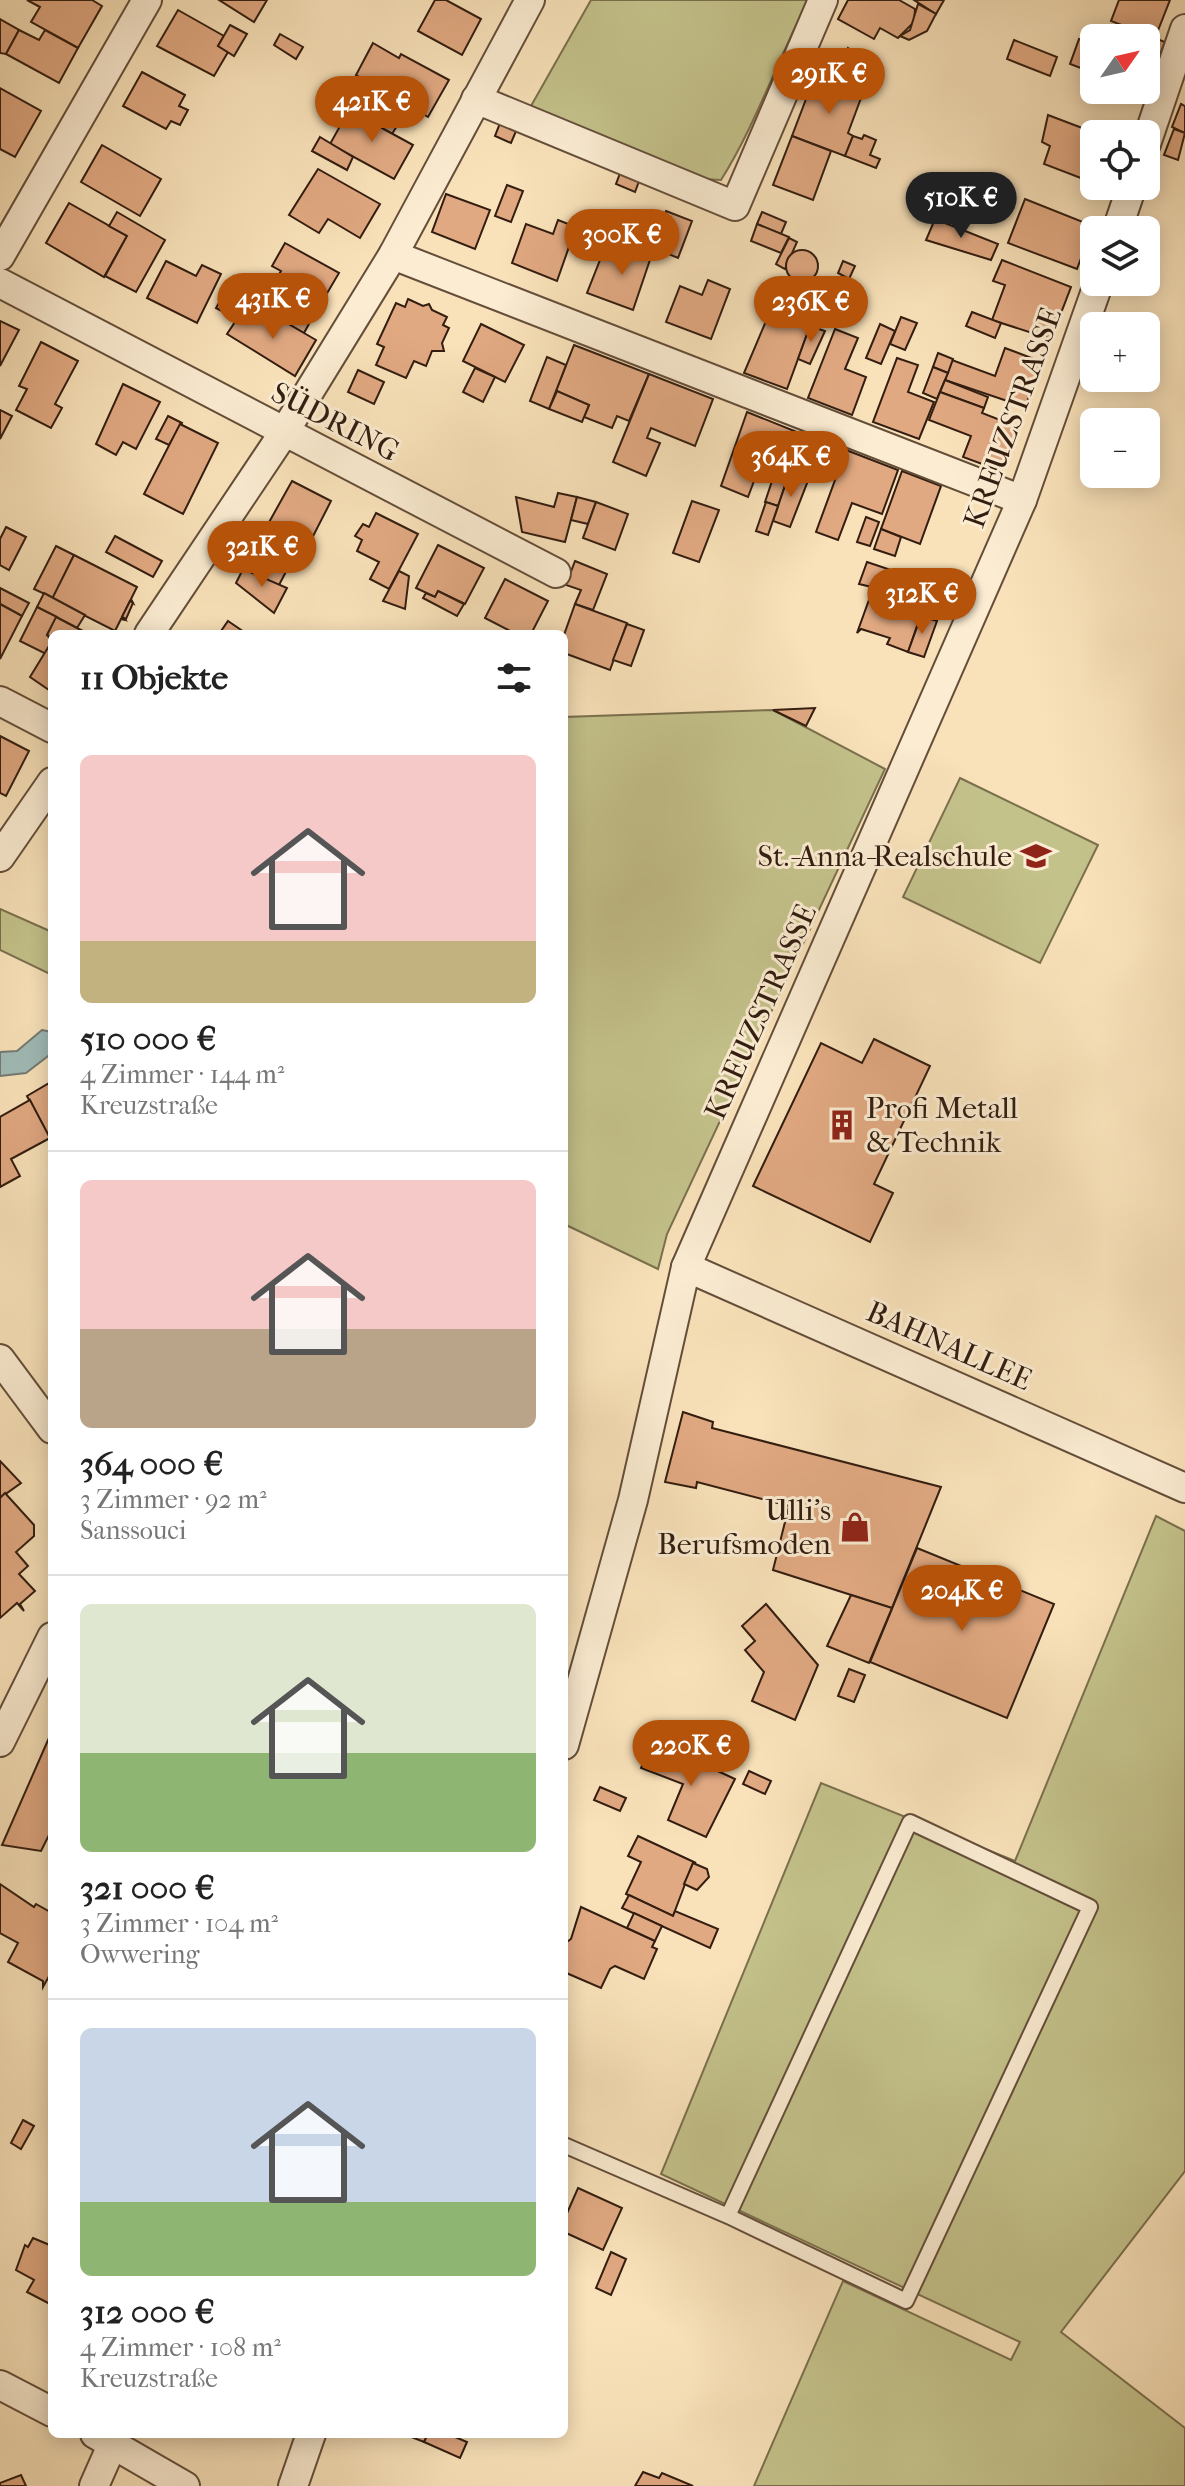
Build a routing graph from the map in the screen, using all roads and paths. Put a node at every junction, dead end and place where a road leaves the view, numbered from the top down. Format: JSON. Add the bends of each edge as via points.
{"nodes":[{"id":1,"x":147,"y":0,"type":"edge"},
{"id":2,"x":530,"y":0,"type":"edge"},
{"id":3,"x":823,"y":0,"type":"edge"},
{"id":4,"x":1185,"y":29,"type":"edge"},
{"id":5,"x":476,"y":99,"type":"junction"},
{"id":6,"x":1154,"y":120,"type":"edge"},
{"id":7,"x":393,"y":255,"type":"junction"},
{"id":8,"x":0,"y":256,"type":"edge"},
{"id":9,"x":0,"y":283,"type":"edge"},
{"id":10,"x":1094,"y":296,"type":"edge"},
{"id":11,"x":283,"y":434,"type":"junction"},
{"id":12,"x":1022,"y":500,"type":"junction"},
{"id":13,"x":556,"y":573,"type":"dead end"},
{"id":14,"x":152,"y":630,"type":"edge"},
{"id":15,"x":0,"y":701,"type":"edge"},
{"id":16,"x":48,"y":726,"type":"edge"},
{"id":17,"x":48,"y":788,"type":"edge"},
{"id":18,"x":0,"y":857,"type":"edge"},
{"id":19,"x":686,"y":1267,"type":"junction"},
{"id":20,"x":0,"y":1359,"type":"edge"},
{"id":21,"x":48,"y":1424,"type":"edge"},
{"id":22,"x":1185,"y":1488,"type":"edge"},
{"id":23,"x":48,"y":1645,"type":"edge"},
{"id":24,"x":568,"y":1731,"type":"edge"},
{"id":25,"x":0,"y":1742,"type":"edge"},
{"id":26,"x":568,"y":2147,"type":"edge"},
{"id":27,"x":728,"y":2216,"type":"junction"},
{"id":28,"x":0,"y":2385,"type":"edge"},
{"id":29,"x":48,"y":2410,"type":"edge"},
{"id":30,"x":310,"y":2438,"type":"edge"},
{"id":31,"x":104,"y":2439,"type":"edge"},
{"id":32,"x":94,"y":2486,"type":"edge"},
{"id":33,"x":185,"y":2486,"type":"edge"},
{"id":34,"x":293,"y":2486,"type":"edge"}],
"edges":[{"from":1,"to":8,"type":"street"},
{"from":2,"to":5,"type":"street"},
{"from":3,"to":5,"type":"street","via":[[735,206]]},
{"from":4,"to":6,"type":"street"},
{"from":5,"to":7,"type":"street"},
{"from":7,"to":11,"type":"street"},
{"from":7,"to":12,"type":"street"},
{"from":9,"to":11,"type":"street","name":"SÜDRING"},
{"from":10,"to":12,"type":"street","name":"KREUZSTRASSE"},
{"from":11,"to":13,"type":"street","name":"SÜDRING"},
{"from":11,"to":14,"type":"street"},
{"from":12,"to":19,"type":"street","name":"KREUZSTRASSE"},
{"from":15,"to":16,"type":"street"},
{"from":17,"to":18,"type":"street"},
{"from":19,"to":22,"type":"street","name":"BAHNALLEE"},
{"from":19,"to":24,"type":"street","name":"KREUZSTRASSE","via":[[633,1500]]},
{"from":20,"to":21,"type":"street"},
{"from":23,"to":25,"type":"street"},
{"from":26,"to":27,"type":"lane"},
{"from":27,"to":27,"type":"lane","via":[[906,2301],[1090,1907],[910,1822]]},
{"from":28,"to":29,"type":"street"},
{"from":30,"to":34,"type":"street"},
{"from":31,"to":32,"type":"street"},
{"from":31,"to":33,"type":"street"}]}
